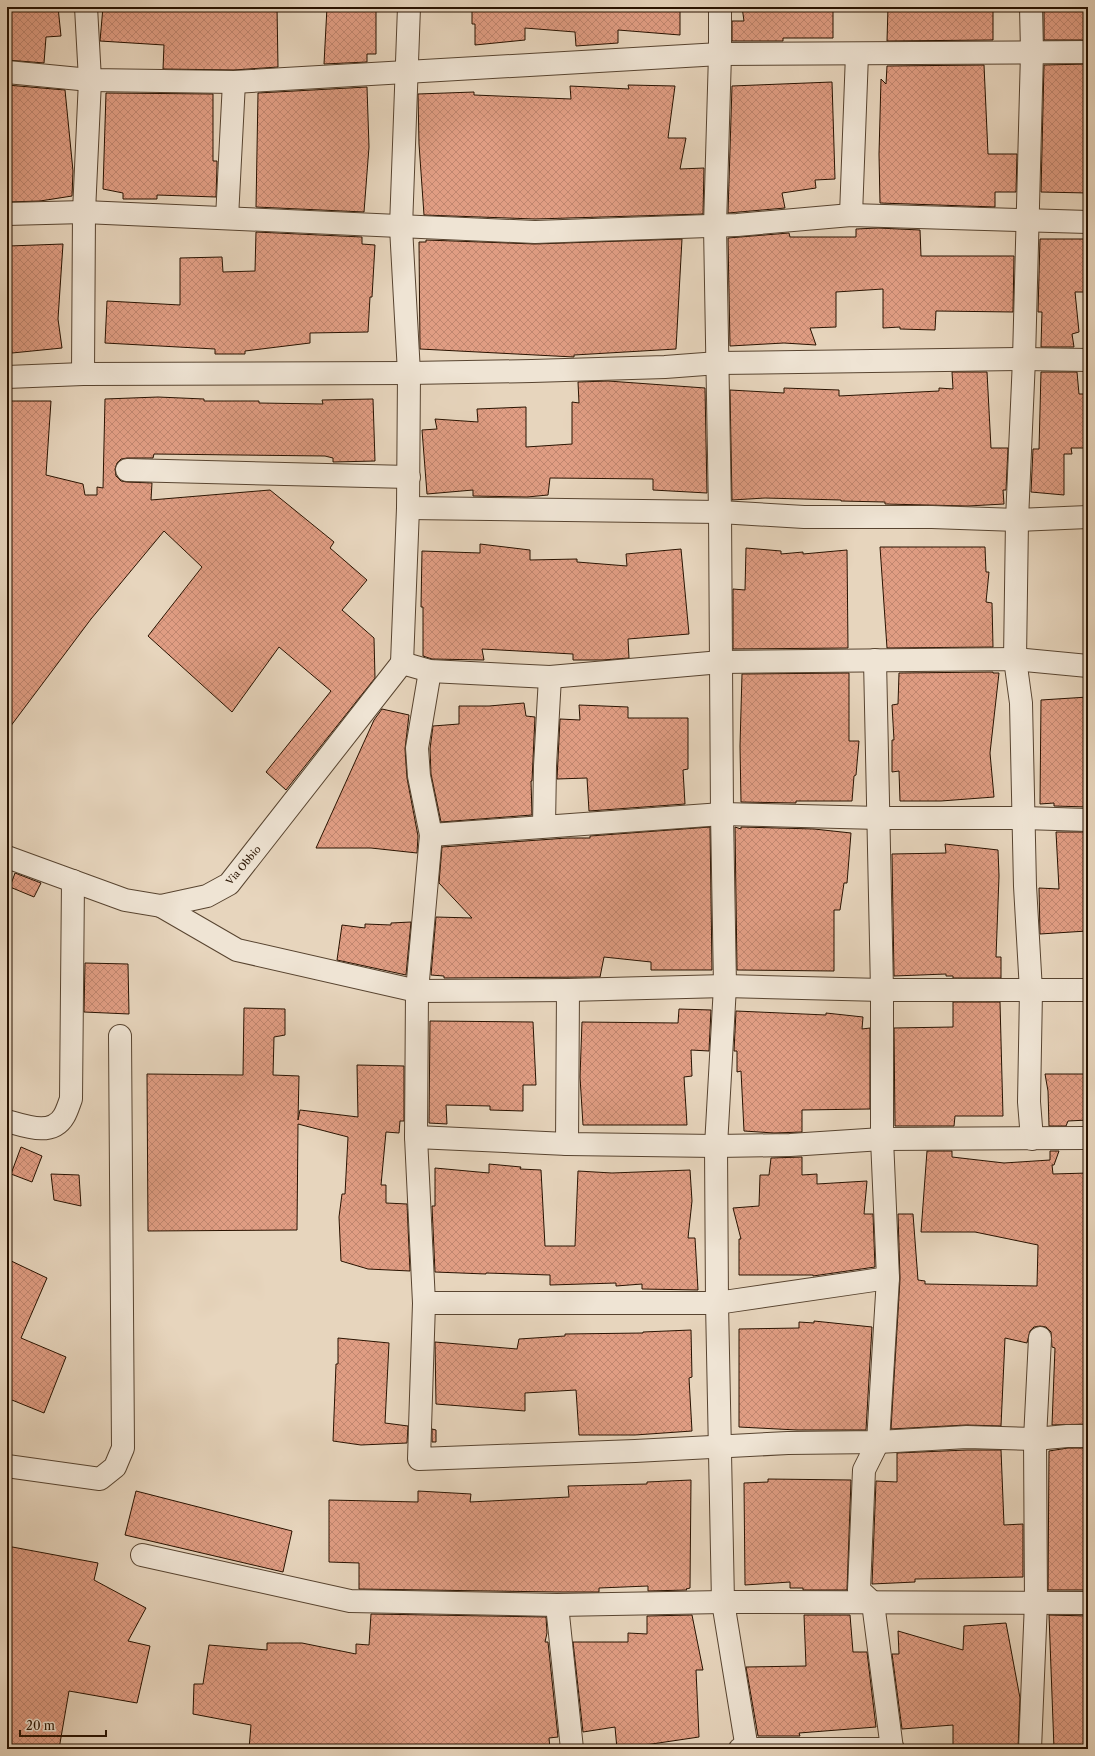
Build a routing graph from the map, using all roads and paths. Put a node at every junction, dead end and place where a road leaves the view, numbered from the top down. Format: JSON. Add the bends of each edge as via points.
{"nodes":[{"id":1,"x":86,"y":7,"type":"edge"},
{"id":2,"x":409,"y":7,"type":"edge"},
{"id":3,"x":720,"y":7,"type":"edge"},
{"id":4,"x":1031,"y":7,"type":"edge"},
{"id":5,"x":1032,"y":52,"type":"junction"},
{"id":6,"x":1088,"y":52,"type":"edge"},
{"id":7,"x":720,"y":54,"type":"junction"},
{"id":8,"x":857,"y":54,"type":"junction"},
{"id":9,"x":7,"y":72,"type":"edge"},
{"id":10,"x":406,"y":72,"type":"junction"},
{"id":11,"x":90,"y":80,"type":"junction"},
{"id":12,"x":234,"y":82,"type":"junction"},
{"id":13,"x":84,"y":212,"type":"junction"},
{"id":14,"x":7,"y":214,"type":"edge"},
{"id":15,"x":851,"y":215,"type":"junction"},
{"id":16,"x":227,"y":218,"type":"junction"},
{"id":17,"x":1027,"y":221,"type":"junction"},
{"id":18,"x":1088,"y":222,"type":"edge"},
{"id":19,"x":715,"y":226,"type":"junction"},
{"id":20,"x":401,"y":227,"type":"junction"},
{"id":21,"x":1024,"y":359,"type":"junction"},
{"id":22,"x":1088,"y":360,"type":"edge"},
{"id":23,"x":718,"y":363,"type":"junction"},
{"id":24,"x":409,"y":373,"type":"junction"},
{"id":25,"x":83,"y":374,"type":"junction"},
{"id":26,"x":7,"y":377,"type":"edge"},
{"id":27,"x":127,"y":470,"type":"dead end"},
{"id":28,"x":409,"y":477,"type":"junction"},
{"id":29,"x":408,"y":508,"type":"junction"},
{"id":30,"x":720,"y":512,"type":"junction"},
{"id":31,"x":1088,"y":517,"type":"edge"},
{"id":32,"x":1017,"y":520,"type":"junction"},
{"id":33,"x":1015,"y":659,"type":"junction"},
{"id":34,"x":875,"y":660,"type":"junction"},
{"id":35,"x":721,"y":662,"type":"junction"},
{"id":36,"x":402,"y":663,"type":"junction"},
{"id":37,"x":1088,"y":666,"type":"edge"},
{"id":38,"x":430,"y":671,"type":"junction"},
{"id":39,"x":550,"y":677,"type":"junction"},
{"id":40,"x":722,"y":814,"type":"junction"},
{"id":41,"x":879,"y":818,"type":"junction"},
{"id":42,"x":1024,"y":818,"type":"junction"},
{"id":43,"x":1088,"y":820,"type":"edge"},
{"id":44,"x":544,"y":826,"type":"junction"},
{"id":45,"x":431,"y":835,"type":"junction"},
{"id":46,"x":7,"y":857,"type":"edge"},
{"id":47,"x":73,"y":881,"type":"junction"},
{"id":48,"x":161,"y":906,"type":"junction"},
{"id":49,"x":725,"y":986,"type":"junction"},
{"id":50,"x":568,"y":990,"type":"junction"},
{"id":51,"x":882,"y":990,"type":"junction"},
{"id":52,"x":1088,"y":990,"type":"edge"},
{"id":53,"x":417,"y":991,"type":"junction"},
{"id":54,"x":1031,"y":991,"type":"junction"},
{"id":55,"x":120,"y":1036,"type":"dead end"},
{"id":56,"x":7,"y":1121,"type":"edge"},
{"id":57,"x":416,"y":1137,"type":"junction"},
{"id":58,"x":1088,"y":1138,"type":"edge"},
{"id":59,"x":882,"y":1139,"type":"junction"},
{"id":60,"x":1032,"y":1139,"type":"junction"},
{"id":61,"x":567,"y":1144,"type":"junction"},
{"id":62,"x":716,"y":1146,"type":"junction"},
{"id":63,"x":888,"y":1278,"type":"junction"},
{"id":64,"x":424,"y":1303,"type":"junction"},
{"id":65,"x":717,"y":1303,"type":"junction"},
{"id":66,"x":1040,"y":1338,"type":"dead end"},
{"id":67,"x":1088,"y":1436,"type":"edge"},
{"id":68,"x":1035,"y":1439,"type":"junction"},
{"id":69,"x":878,"y":1442,"type":"junction"},
{"id":70,"x":721,"y":1447,"type":"junction"},
{"id":71,"x":7,"y":1466,"type":"edge"},
{"id":72,"x":142,"y":1556,"type":"dead end"},
{"id":73,"x":723,"y":1602,"type":"junction"},
{"id":74,"x":1036,"y":1602,"type":"junction"},
{"id":75,"x":873,"y":1603,"type":"junction"},
{"id":76,"x":1088,"y":1603,"type":"edge"},
{"id":77,"x":557,"y":1605,"type":"junction"},
{"id":78,"x":572,"y":1749,"type":"edge"},
{"id":79,"x":740,"y":1749,"type":"edge"},
{"id":80,"x":747,"y":1749,"type":"edge"},
{"id":81,"x":893,"y":1749,"type":"edge"},
{"id":82,"x":1030,"y":1749,"type":"edge"}],
"edges":[{"from":1,"to":11,"type":"street"},
{"from":2,"to":10,"type":"street"},
{"from":3,"to":7,"type":"street"},
{"from":4,"to":5,"type":"street"},
{"from":5,"to":6,"type":"street"},
{"from":5,"to":8,"type":"street"},
{"from":5,"to":17,"type":"street"},
{"from":7,"to":8,"type":"street"},
{"from":7,"to":10,"type":"street"},
{"from":7,"to":19,"type":"street"},
{"from":8,"to":15,"type":"street"},
{"from":9,"to":11,"type":"street"},
{"from":10,"to":12,"type":"street"},
{"from":10,"to":20,"type":"street"},
{"from":11,"to":12,"type":"street"},
{"from":11,"to":13,"type":"street"},
{"from":12,"to":16,"type":"street"},
{"from":13,"to":14,"type":"street"},
{"from":13,"to":16,"type":"street"},
{"from":13,"to":25,"type":"street"},
{"from":15,"to":17,"type":"street"},
{"from":15,"to":19,"type":"street"},
{"from":16,"to":20,"type":"street"},
{"from":17,"to":18,"type":"street"},
{"from":17,"to":21,"type":"street"},
{"from":19,"to":20,"type":"street","via":[[534,232]]},
{"from":19,"to":23,"type":"street"},
{"from":20,"to":24,"type":"street"},
{"from":21,"to":22,"type":"street"},
{"from":21,"to":23,"type":"street"},
{"from":21,"to":32,"type":"street"},
{"from":23,"to":24,"type":"street","via":[[657,367]]},
{"from":23,"to":30,"type":"street"},
{"from":24,"to":25,"type":"street"},
{"from":24,"to":28,"type":"street"},
{"from":25,"to":26,"type":"street"},
{"from":27,"to":28,"type":"street"},
{"from":28,"to":29,"type":"street"},
{"from":29,"to":30,"type":"street"},
{"from":29,"to":36,"type":"street"},
{"from":30,"to":32,"type":"street","via":[[804,517]]},
{"from":30,"to":35,"type":"street"},
{"from":31,"to":32,"type":"street"},
{"from":32,"to":33,"type":"street"},
{"from":33,"to":34,"type":"street"},
{"from":33,"to":37,"type":"street"},
{"from":33,"to":42,"type":"street","via":[[1021,703]]},
{"from":34,"to":35,"type":"street"},
{"from":34,"to":41,"type":"street"},
{"from":35,"to":39,"type":"street"},
{"from":35,"to":40,"type":"street"},
{"from":36,"to":38,"type":"street"},
{"from":36,"to":48,"type":"street","name":"Via Obbio","via":[[229,884],[207,896]]},
{"from":38,"to":39,"type":"street"},
{"from":38,"to":45,"type":"street","via":[[417,748],[419,776]]},
{"from":39,"to":44,"type":"street"},
{"from":40,"to":41,"type":"street"},
{"from":40,"to":44,"type":"street"},
{"from":40,"to":49,"type":"street"},
{"from":41,"to":42,"type":"street"},
{"from":41,"to":51,"type":"street"},
{"from":42,"to":43,"type":"street"},
{"from":42,"to":54,"type":"street"},
{"from":44,"to":45,"type":"street"},
{"from":45,"to":53,"type":"street"},
{"from":46,"to":47,"type":"street","name":"Via Obbio"},
{"from":47,"to":48,"type":"street","name":"Via Obbio","via":[[125,900]]},
{"from":47,"to":56,"type":"street","via":[[71,1099],[64,1116],[51,1128],[35,1129]]},
{"from":48,"to":53,"type":"street","via":[[238,950]]},
{"from":49,"to":50,"type":"street"},
{"from":49,"to":51,"type":"street"},
{"from":49,"to":62,"type":"street"},
{"from":50,"to":53,"type":"street"},
{"from":50,"to":61,"type":"street"},
{"from":51,"to":54,"type":"street"},
{"from":51,"to":59,"type":"street"},
{"from":52,"to":54,"type":"street"},
{"from":53,"to":57,"type":"street"},
{"from":54,"to":60,"type":"street"},
{"from":55,"to":71,"type":"street","via":[[122,1448],[115,1467],[100,1479]]},
{"from":57,"to":61,"type":"street"},
{"from":57,"to":64,"type":"street"},
{"from":58,"to":60,"type":"street"},
{"from":59,"to":60,"type":"street"},
{"from":59,"to":62,"type":"street","via":[[790,1145]]},
{"from":59,"to":63,"type":"street"},
{"from":61,"to":62,"type":"street"},
{"from":62,"to":65,"type":"street"},
{"from":63,"to":65,"type":"street"},
{"from":63,"to":69,"type":"street"},
{"from":64,"to":65,"type":"street"},
{"from":64,"to":70,"type":"street","via":[[419,1459]]},
{"from":65,"to":70,"type":"street"},
{"from":66,"to":68,"type":"street"},
{"from":67,"to":68,"type":"street"},
{"from":68,"to":69,"type":"street","via":[[967,1437]]},
{"from":68,"to":74,"type":"street"},
{"from":69,"to":70,"type":"street"},
{"from":69,"to":75,"type":"street","via":[[864,1470],[862,1506],[860,1590]]},
{"from":70,"to":73,"type":"street"},
{"from":72,"to":77,"type":"street","via":[[350,1601]]},
{"from":73,"to":75,"type":"street"},
{"from":73,"to":77,"type":"street"},
{"from":73,"to":80,"type":"street"},
{"from":74,"to":75,"type":"street"},
{"from":74,"to":76,"type":"street"},
{"from":74,"to":82,"type":"street"},
{"from":75,"to":81,"type":"street"},
{"from":77,"to":78,"type":"street"},
{"from":79,"to":80,"type":"street"},
{"from":80,"to":81,"type":"street"}]}
